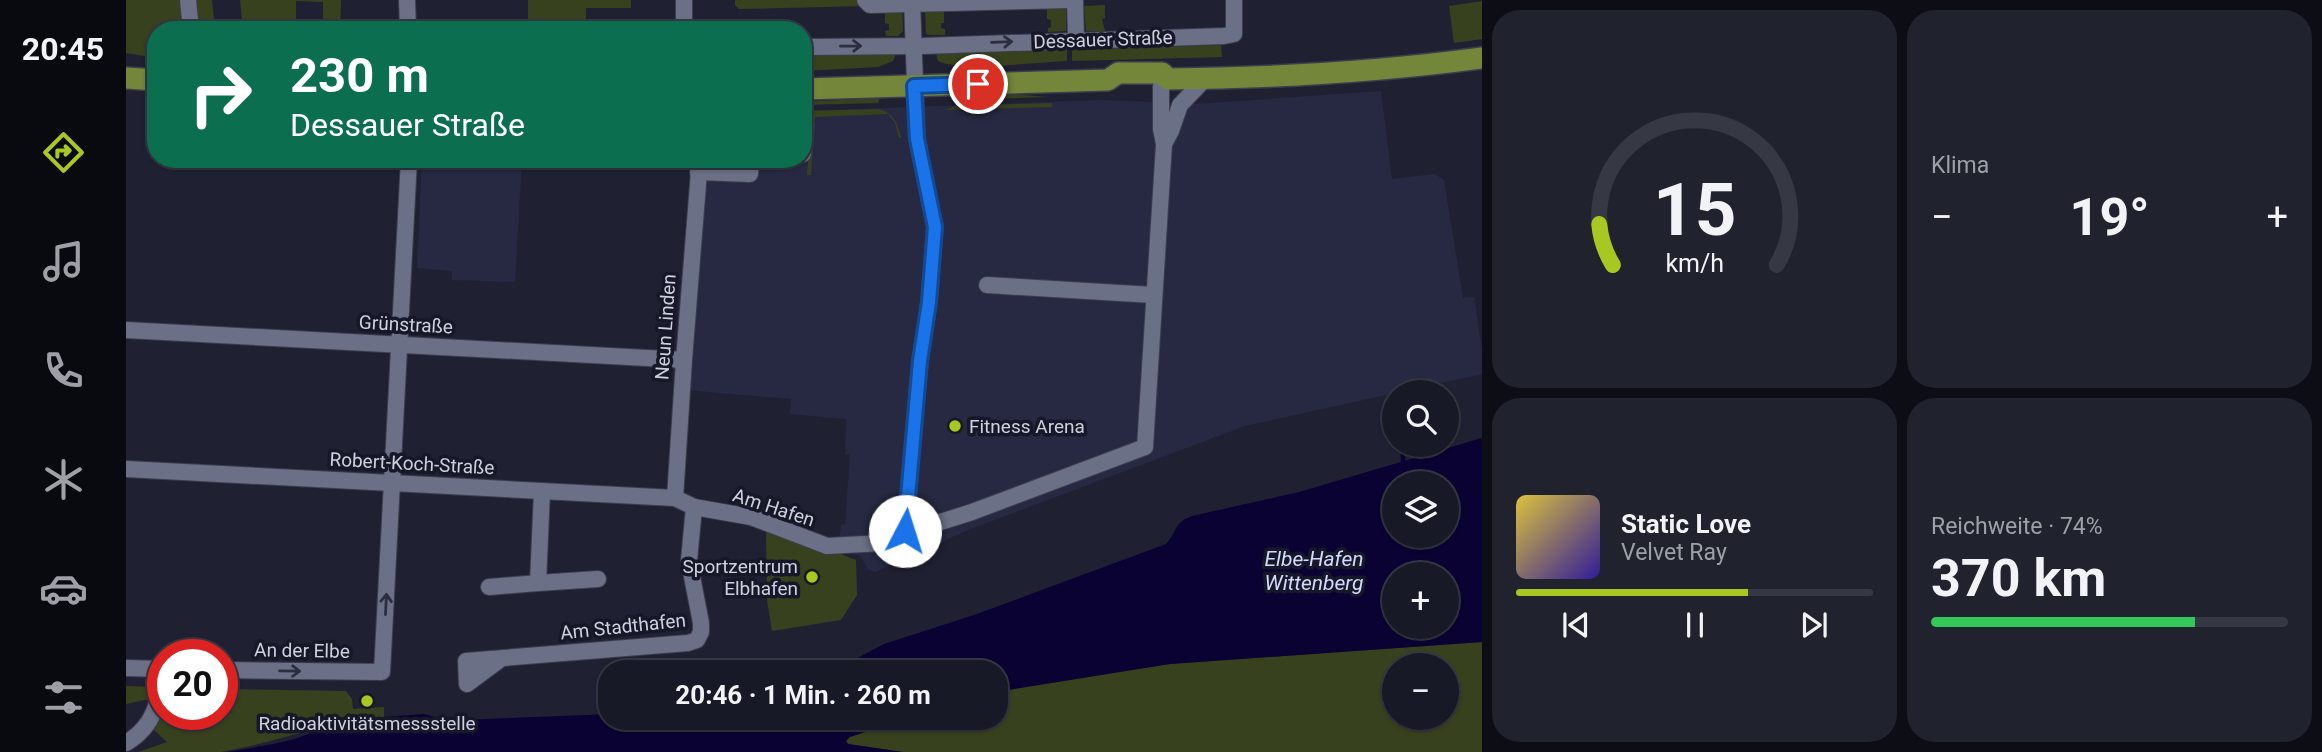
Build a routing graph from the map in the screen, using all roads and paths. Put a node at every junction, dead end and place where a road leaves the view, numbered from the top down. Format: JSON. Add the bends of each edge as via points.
{"nodes":[{"id":1,"x":188,"y":0,"type":"edge"},
{"id":2,"x":407,"y":0,"type":"edge"},
{"id":3,"x":684,"y":0,"type":"edge"},
{"id":4,"x":865,"y":0,"type":"edge"},
{"id":5,"x":1073,"y":0,"type":"edge"},
{"id":6,"x":1234,"y":0,"type":"edge"},
{"id":7,"x":963,"y":1,"type":"edge"},
{"id":8,"x":912,"y":2,"type":"edge"},
{"id":9,"x":190,"y":21,"type":"edge"},
{"id":10,"x":408,"y":21,"type":"edge"},
{"id":11,"x":684,"y":21,"type":"edge"},
{"id":12,"x":1076,"y":40,"type":"junction"},
{"id":13,"x":914,"y":46,"type":"junction"},
{"id":14,"x":812,"y":47,"type":"edge"},
{"id":15,"x":1482,"y":58,"type":"edge"},
{"id":16,"x":126,"y":78,"type":"edge"},
{"id":17,"x":147,"y":79,"type":"edge"},
{"id":18,"x":1205,"y":79,"type":"junction"},
{"id":19,"x":1165,"y":82,"type":"junction"},
{"id":20,"x":914,"y":86,"type":"junction"},
{"id":21,"x":812,"y":89,"type":"edge"},
{"id":22,"x":1164,"y":144,"type":"junction"},
{"id":23,"x":409,"y":168,"type":"edge"},
{"id":24,"x":699,"y":168,"type":"edge"},
{"id":25,"x":735,"y":168,"type":"edge"},
{"id":26,"x":750,"y":168,"type":"edge"},
{"id":27,"x":987,"y":285,"type":"dead end"},
{"id":28,"x":1153,"y":295,"type":"junction"},
{"id":29,"x":126,"y":330,"type":"edge"},
{"id":30,"x":401,"y":345,"type":"junction"},
{"id":31,"x":684,"y":360,"type":"junction"},
{"id":32,"x":126,"y":469,"type":"edge"},
{"id":33,"x":393,"y":482,"type":"junction"},
{"id":34,"x":542,"y":491,"type":"junction"},
{"id":35,"x":675,"y":498,"type":"junction"},
{"id":36,"x":694,"y":507,"type":"junction"},
{"id":37,"x":907,"y":515,"type":"junction"},
{"id":38,"x":598,"y":579,"type":"dead end"},
{"id":39,"x":538,"y":583,"type":"junction"},
{"id":40,"x":489,"y":587,"type":"dead end"},
{"id":41,"x":502,"y":658,"type":"dead end"},
{"id":42,"x":126,"y":668,"type":"edge"},
{"id":43,"x":147,"y":669,"type":"edge"},
{"id":44,"x":238,"y":670,"type":"edge"},
{"id":45,"x":147,"y":726,"type":"edge"},
{"id":46,"x":126,"y":743,"type":"edge"}],
"edges":[{"from":1,"to":9,"type":"street"},
{"from":2,"to":10,"type":"street"},
{"from":3,"to":11,"type":"street"},
{"from":4,"to":8,"type":"street","name":"Dessauer Straße","via":[[870,5]]},
{"from":5,"to":7,"type":"street","name":"Dessauer Straße"},
{"from":5,"to":12,"type":"street"},
{"from":6,"to":12,"type":"street","name":"Dessauer Straße","via":[[1234,34]]},
{"from":7,"to":8,"type":"street","name":"Dessauer Straße"},
{"from":8,"to":13,"type":"street"},
{"from":13,"to":12,"type":"street","name":"Dessauer Straße","one_way":true},
{"from":14,"to":13,"type":"street","name":"Dessauer Straße","one_way":true},
{"from":13,"to":20,"type":"street"},
{"from":15,"to":18,"type":"main road","name":"Dessauer Straße","via":[[1305,76]]},
{"from":16,"to":17,"type":"main road"},
{"from":18,"to":19,"type":"main road","name":"Dessauer Straße"},
{"from":18,"to":22,"type":"street","via":[[1180,105]]},
{"from":19,"to":20,"type":"main road","name":"Dessauer Straße","via":[[1162,73],[1118,74],[1108,80]]},
{"from":19,"to":22,"type":"street"},
{"from":20,"to":21,"type":"main road","name":"Dessauer Straße"},
{"from":20,"to":37,"type":"street","via":[[917,139],[935,227]]},
{"from":22,"to":28,"type":"street"},
{"from":23,"to":30,"type":"street"},
{"from":24,"to":31,"type":"street","name":"Neun Linden"},
{"from":25,"to":26,"type":"street","via":[[750,174]]},
{"from":27,"to":28,"type":"street"},
{"from":28,"to":37,"type":"street","via":[[1145,447],[931,524]]},
{"from":29,"to":30,"type":"street","name":"Grünstraße"},
{"from":30,"to":31,"type":"street","name":"Grünstraße"},
{"from":30,"to":33,"type":"street"},
{"from":31,"to":35,"type":"street","name":"Neun Linden"},
{"from":32,"to":33,"type":"street","name":"Robert-Koch-Straße"},
{"from":33,"to":34,"type":"street","name":"Robert-Koch-Straße"},
{"from":44,"to":33,"type":"street","name":"An der Elbe","one_way":true,"via":[[382,672]]},
{"from":34,"to":35,"type":"street","name":"Robert-Koch-Straße"},
{"from":34,"to":39,"type":"street"},
{"from":35,"to":36,"type":"street","name":"Robert-Koch-Straße"},
{"from":36,"to":37,"type":"street","name":"Am Hafen","via":[[751,517],[815,542],[842,546],[894,541],[905,531]]},
{"from":36,"to":41,"type":"street","name":"Am Stadthafen","via":[[683,561],[701,623],[697,640]]},
{"from":38,"to":39,"type":"street"},
{"from":39,"to":40,"type":"street"},
{"from":42,"to":43,"type":"street"},
{"from":45,"to":46,"type":"street"}]}
